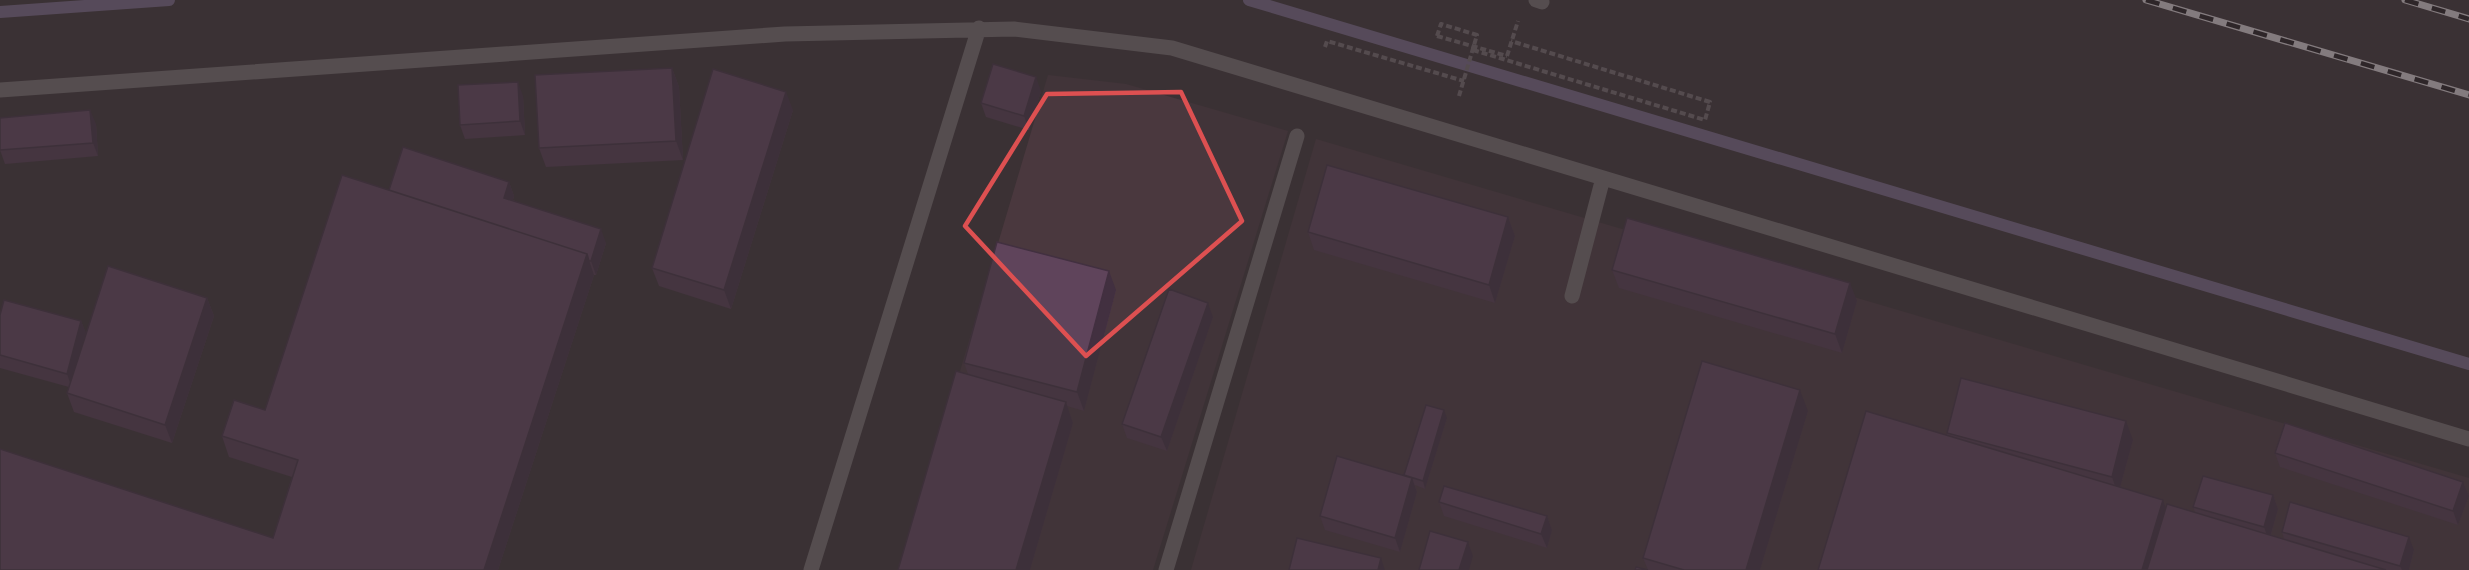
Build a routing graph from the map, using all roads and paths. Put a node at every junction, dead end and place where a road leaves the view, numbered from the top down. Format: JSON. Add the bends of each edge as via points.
{"nodes":[{"id":1,"x":1521,"y":10,"type":"dead end"},
{"id":2,"x":979,"y":28,"type":"junction"},
{"id":3,"x":1512,"y":40,"type":"junction"},
{"id":4,"x":1325,"y":46,"type":"dead end"},
{"id":5,"x":1473,"y":52,"type":"junction"},
{"id":6,"x":1464,"y":80,"type":"junction"},
{"id":7,"x":0,"y":90,"type":"edge"},
{"id":8,"x":1459,"y":96,"type":"dead end"},
{"id":9,"x":1297,"y":136,"type":"dead end"},
{"id":10,"x":1603,"y":178,"type":"junction"},
{"id":11,"x":1572,"y":296,"type":"dead end"},
{"id":12,"x":2469,"y":439,"type":"edge"},
{"id":13,"x":810,"y":570,"type":"edge"},
{"id":14,"x":1166,"y":570,"type":"edge"}],
"edges":[{"from":1,"to":3,"type":"path"},
{"from":2,"to":7,"type":"street","via":[[785,34]]},
{"from":2,"to":10,"type":"street","via":[[1172,48]]},
{"from":2,"to":13,"type":"street"},
{"from":3,"to":5,"type":"path","bridge":true,"via":[[1507,56],[1437,36],[1441,24],[1478,35]]},
{"from":3,"to":5,"type":"path","bridge":true,"via":[[1710,102],[1705,120]]},
{"from":4,"to":6,"type":"path","via":[[1327,41]]},
{"from":5,"to":6,"type":"path"},
{"from":6,"to":8,"type":"path"},
{"from":9,"to":14,"type":"street"},
{"from":10,"to":11,"type":"street"},
{"from":10,"to":12,"type":"street"}]}
